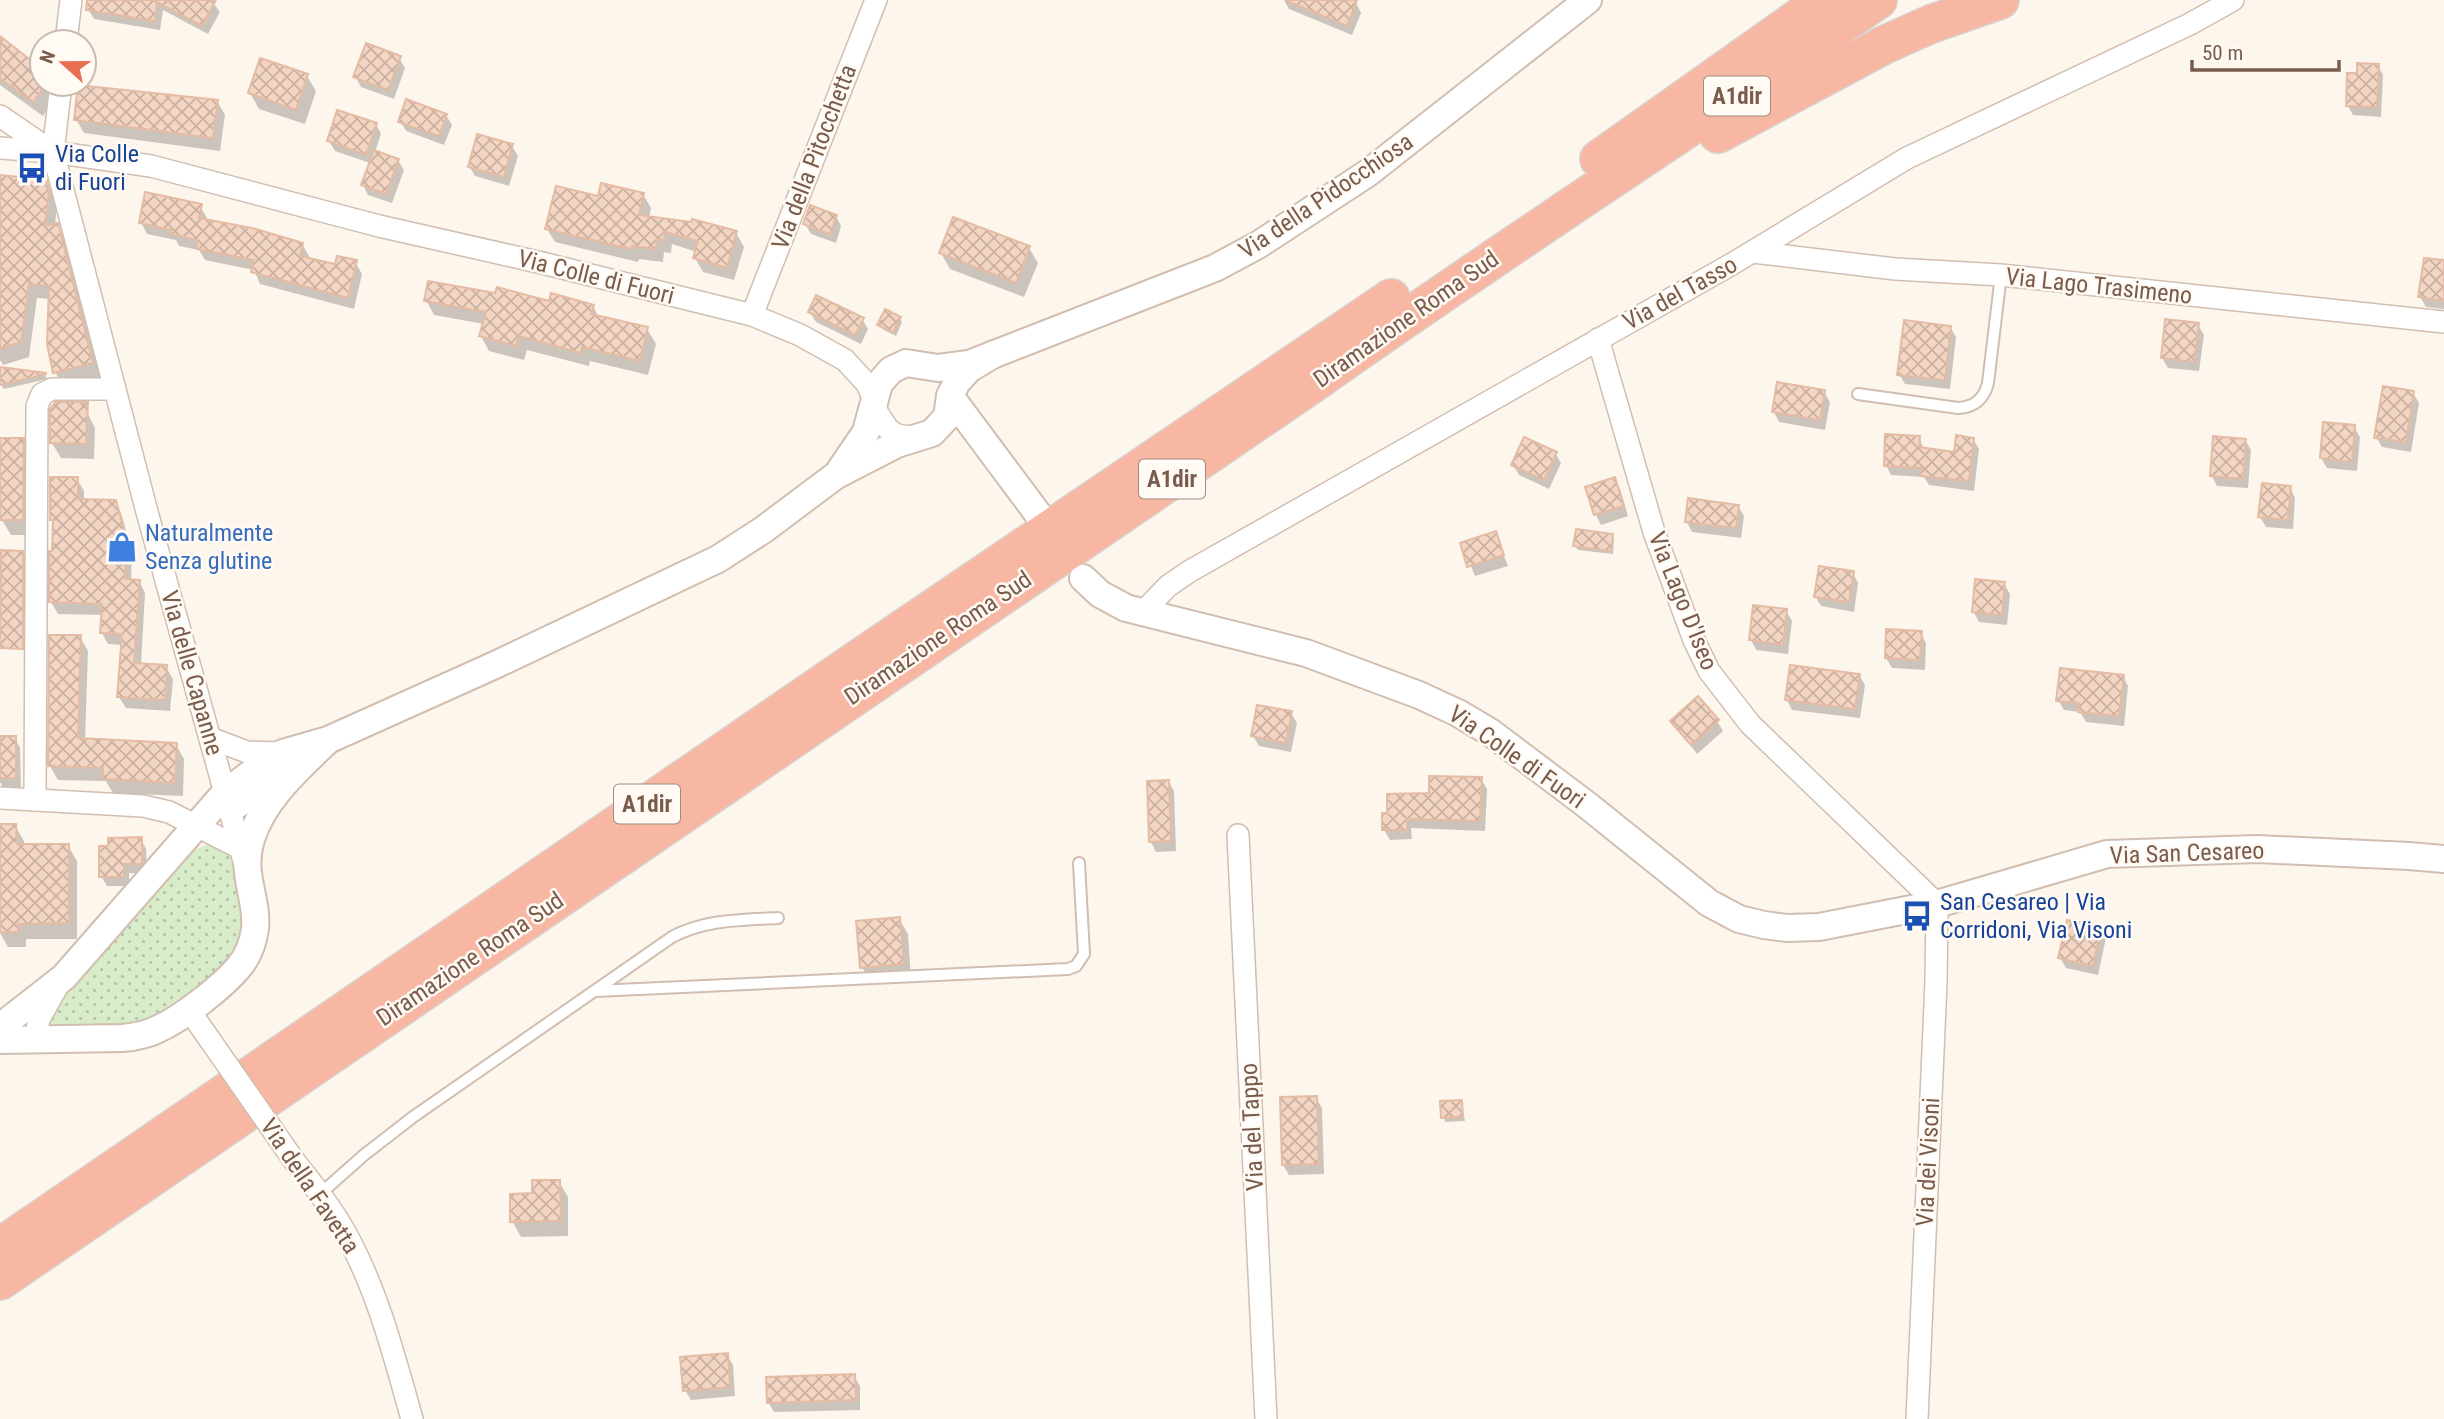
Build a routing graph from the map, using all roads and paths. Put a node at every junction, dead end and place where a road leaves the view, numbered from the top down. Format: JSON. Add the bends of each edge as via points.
{"nodes":[{"id":1,"x":71,"y":0,"type":"edge"},
{"id":2,"x":876,"y":0,"type":"edge"},
{"id":3,"x":1588,"y":0,"type":"edge"},
{"id":4,"x":1824,"y":0,"type":"edge"},
{"id":5,"x":1878,"y":0,"type":"edge"},
{"id":6,"x":2000,"y":0,"type":"edge"},
{"id":7,"x":2233,"y":0,"type":"edge"},
{"id":8,"x":68,"y":28,"type":"edge"},
{"id":9,"x":59,"y":98,"type":"edge"},
{"id":10,"x":0,"y":116,"type":"edge"},
{"id":11,"x":0,"y":148,"type":"edge"},
{"id":12,"x":53,"y":152,"type":"junction"},
{"id":13,"x":1596,"y":191,"type":"junction"},
{"id":14,"x":1753,"y":252,"type":"junction"},
{"id":15,"x":2001,"y":275,"type":"junction"},
{"id":16,"x":752,"y":315,"type":"junction"},
{"id":17,"x":2444,"y":322,"type":"edge"},
{"id":18,"x":1598,"y":339,"type":"junction"},
{"id":19,"x":994,"y":354,"type":"junction"},
{"id":20,"x":845,"y":360,"type":"junction"},
{"id":21,"x":931,"y":368,"type":"junction"},
{"id":22,"x":891,"y":370,"type":"junction"},
{"id":23,"x":115,"y":389,"type":"junction"},
{"id":24,"x":1858,"y":394,"type":"dead end"},
{"id":25,"x":950,"y":396,"type":"junction"},
{"id":26,"x":875,"y":402,"type":"junction"},
{"id":27,"x":924,"y":436,"type":"junction"},
{"id":28,"x":989,"y":448,"type":"junction"},
{"id":29,"x":835,"y":476,"type":"junction"},
{"id":30,"x":1038,"y":514,"type":"dead end"},
{"id":31,"x":1083,"y":578,"type":"dead end"},
{"id":32,"x":1142,"y":613,"type":"junction"},
{"id":33,"x":210,"y":738,"type":"junction"},
{"id":34,"x":288,"y":764,"type":"junction"},
{"id":35,"x":0,"y":798,"type":"edge"},
{"id":36,"x":35,"y":800,"type":"junction"},
{"id":37,"x":228,"y":802,"type":"junction"},
{"id":38,"x":196,"y":825,"type":"junction"},
{"id":39,"x":1238,"y":835,"type":"dead end"},
{"id":40,"x":243,"y":858,"type":"junction"},
{"id":41,"x":2444,"y":859,"type":"edge"},
{"id":42,"x":1079,"y":863,"type":"dead end"},
{"id":43,"x":1937,"y":904,"type":"junction"},
{"id":44,"x":779,"y":918,"type":"dead end"},
{"id":45,"x":64,"y":977,"type":"junction"},
{"id":46,"x":595,"y":991,"type":"junction"},
{"id":47,"x":188,"y":1010,"type":"junction"},
{"id":48,"x":0,"y":1027,"type":"edge"},
{"id":49,"x":0,"y":1040,"type":"edge"},
{"id":50,"x":35,"y":1040,"type":"junction"},
{"id":51,"x":320,"y":1194,"type":"junction"},
{"id":52,"x":0,"y":1247,"type":"edge"},
{"id":53,"x":0,"y":1280,"type":"edge"},
{"id":54,"x":412,"y":1419,"type":"edge"},
{"id":55,"x":1266,"y":1419,"type":"edge"},
{"id":56,"x":1916,"y":1419,"type":"edge"}],
"edges":[{"from":1,"to":8,"type":"street"},
{"from":2,"to":16,"type":"street","name":"Via della Pitocchetta"},
{"from":3,"to":19,"type":"street","name":"Via della Pidocchiosa","via":[[1368,173],[1252,248],[1216,268]]},
{"from":4,"to":52,"type":"highway","name":"Diramazione Roma Sud","number":"A1dir","via":[[1576,176],[1202,425]]},
{"from":5,"to":13,"type":"highway","name":"Diramazione Roma Sud","number":"A1dir"},
{"from":6,"to":13,"type":"highway","via":[[1884,45],[1676,157]]},
{"from":7,"to":14,"type":"street","name":"Via del Tasso","via":[[1907,158]]},
{"from":9,"to":12,"type":"street"},
{"from":10,"to":12,"type":"street"},
{"from":11,"to":12,"type":"street","name":"Via Colle di Fuori"},
{"from":12,"to":16,"type":"street","name":"Via Colle di Fuori","via":[[151,166]]},
{"from":12,"to":23,"type":"street","name":"Via delle Capanne"},
{"from":13,"to":53,"type":"highway","name":"Diramazione Roma Sud","number":"A1dir","via":[[1456,282]]},
{"from":14,"to":15,"type":"street","name":"Via Lago Trasimeno","via":[[1895,269]]},
{"from":14,"to":18,"type":"street","name":"Via del Tasso"},
{"from":15,"to":17,"type":"street","name":"Via Lago Trasimeno"},
{"from":15,"to":24,"type":"lane","via":[[1988,383],[1978,402],[1958,408]]},
{"from":16,"to":20,"type":"street","name":"Via Colle di Fuori"},
{"from":18,"to":32,"type":"street","name":"Via del Tasso","via":[[1190,571]]},
{"from":18,"to":43,"type":"street","name":"Via Lago D'Iseo","via":[[1657,543],[1709,671],[1750,724]]},
{"from":19,"to":21,"type":"street","name":"Via della Pidocchiosa","via":[[958,366]]},
{"from":19,"to":25,"type":"street","name":"Via della Pidocchiosa","via":[[963,374]]},
{"from":20,"to":22,"type":"street","name":"Via Colle di Fuori"},
{"from":20,"to":26,"type":"street","name":"Via Colle di Fuori"},
{"from":21,"to":22,"type":"street","via":[[906,363]]},
{"from":21,"to":25,"type":"street","via":[[943,377]]},
{"from":22,"to":26,"type":"street","via":[[879,384]]},
{"from":23,"to":33,"type":"street","name":"Via delle Capanne"},
{"from":23,"to":36,"type":"street","via":[[52,389],[42,394],[37,406]]},
{"from":25,"to":27,"type":"street","via":[[947,418]]},
{"from":25,"to":28,"type":"street"},
{"from":26,"to":27,"type":"street","via":[[888,429],[897,435]]},
{"from":26,"to":29,"type":"street","via":[[866,432]]},
{"from":27,"to":28,"type":"street","via":[[962,433]]},
{"from":27,"to":29,"type":"street","via":[[897,444]]},
{"from":28,"to":30,"type":"street"},
{"from":29,"to":34,"type":"street","via":[[763,530],[703,567],[328,740]]},
{"from":31,"to":32,"type":"street","name":"Via Colle di Fuori","via":[[1108,599]]},
{"from":32,"to":43,"type":"street","name":"Via Colle di Fuori","via":[[1323,659],[1458,713],[1576,797],[1702,898],[1743,920],[1787,928],[1819,927]]},
{"from":33,"to":34,"type":"street"},
{"from":33,"to":37,"type":"street","name":"Via delle Capanne"},
{"from":34,"to":37,"type":"street","via":[[258,768]]},
{"from":34,"to":40,"type":"street"},
{"from":35,"to":36,"type":"street"},
{"from":36,"to":38,"type":"street","via":[[152,807]]},
{"from":37,"to":38,"type":"street"},
{"from":37,"to":40,"type":"street","name":"Via delle Capanne"},
{"from":38,"to":40,"type":"street"},
{"from":38,"to":45,"type":"street"},
{"from":39,"to":55,"type":"street","name":"Via del Tappo"},
{"from":40,"to":47,"type":"street","name":"Via delle Capanne","via":[[255,920],[250,948],[238,968]]},
{"from":41,"to":43,"type":"street","name":"Via San Cesareo","via":[[2257,849],[2107,854]]},
{"from":42,"to":46,"type":"lane","via":[[1084,954],[1068,969]]},
{"from":43,"to":56,"type":"street","name":"Via dei Visoni"},
{"from":44,"to":46,"type":"lane","via":[[722,921],[692,928]]},
{"from":45,"to":48,"type":"street"},
{"from":45,"to":50,"type":"street","via":[[42,1012]]},
{"from":46,"to":51,"type":"lane","via":[[414,1116]]},
{"from":47,"to":50,"type":"street","name":"Via delle Capanne","via":[[140,1036]]},
{"from":47,"to":51,"type":"street","name":"Via della Favetta","bridge":true},
{"from":49,"to":50,"type":"street","name":"Via delle Capanne"},
{"from":51,"to":54,"type":"street","name":"Via della Favetta","via":[[368,1279]]}]}
